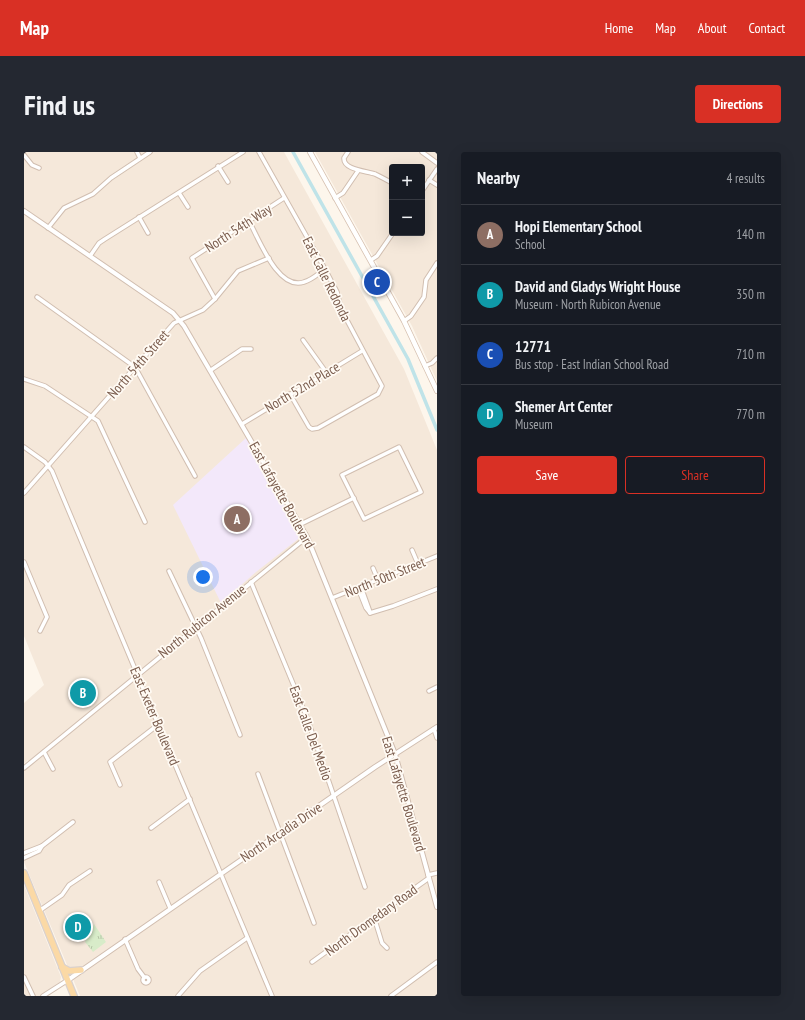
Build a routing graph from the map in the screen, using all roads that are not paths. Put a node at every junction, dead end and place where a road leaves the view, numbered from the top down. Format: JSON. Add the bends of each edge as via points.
{"nodes":[{"id":1,"x":136,"y":152,"type":"edge"},
{"id":2,"x":150,"y":152,"type":"edge"},
{"id":3,"x":243,"y":152,"type":"edge"},
{"id":4,"x":259,"y":152,"type":"edge"},
{"id":5,"x":310,"y":152,"type":"edge"},
{"id":6,"x":348,"y":152,"type":"edge"},
{"id":7,"x":422,"y":152,"type":"edge"},
{"id":8,"x":24,"y":155,"type":"edge"},
{"id":9,"x":140,"y":158,"type":"junction"},
{"id":10,"x":437,"y":163,"type":"edge"},
{"id":11,"x":218,"y":166,"type":"junction"},
{"id":12,"x":39,"y":168,"type":"dead end"},
{"id":13,"x":437,"y":169,"type":"edge"},
{"id":14,"x":358,"y":171,"type":"junction"},
{"id":15,"x":429,"y":180,"type":"junction"},
{"id":16,"x":389,"y":181,"type":"edge"},
{"id":17,"x":228,"y":182,"type":"dead end"},
{"id":18,"x":437,"y":185,"type":"edge"},
{"id":19,"x":425,"y":186,"type":"edge"},
{"id":20,"x":179,"y":193,"type":"junction"},
{"id":21,"x":284,"y":198,"type":"junction"},
{"id":22,"x":335,"y":198,"type":"junction"},
{"id":23,"x":188,"y":207,"type":"dead end"},
{"id":24,"x":24,"y":211,"type":"edge"},
{"id":25,"x":139,"y":217,"type":"junction"},
{"id":26,"x":249,"y":221,"type":"junction"},
{"id":27,"x":48,"y":228,"type":"junction"},
{"id":28,"x":148,"y":233,"type":"dead end"},
{"id":29,"x":391,"y":236,"type":"edge"},
{"id":30,"x":90,"y":256,"type":"junction"},
{"id":31,"x":269,"y":258,"type":"junction"},
{"id":32,"x":371,"y":260,"type":"junction"},
{"id":33,"x":437,"y":263,"type":"edge"},
{"id":34,"x":325,"y":269,"type":"junction"},
{"id":35,"x":37,"y":298,"type":"dead end"},
{"id":36,"x":216,"y":299,"type":"junction"},
{"id":37,"x":181,"y":320,"type":"junction"},
{"id":38,"x":404,"y":321,"type":"junction"},
{"id":39,"x":303,"y":340,"type":"dead end"},
{"id":40,"x":251,"y":349,"type":"dead end"},
{"id":41,"x":362,"y":351,"type":"junction"},
{"id":42,"x":437,"y":358,"type":"edge"},
{"id":43,"x":425,"y":366,"type":"junction"},
{"id":44,"x":135,"y":367,"type":"junction"},
{"id":45,"x":211,"y":370,"type":"junction"},
{"id":46,"x":326,"y":372,"type":"junction"},
{"id":47,"x":24,"y":379,"type":"edge"},
{"id":48,"x":437,"y":391,"type":"edge"},
{"id":49,"x":290,"y":394,"type":"junction"},
{"id":50,"x":92,"y":418,"type":"junction"},
{"id":51,"x":242,"y":424,"type":"junction"},
{"id":52,"x":24,"y":447,"type":"edge"},
{"id":53,"x":49,"y":466,"type":"junction"},
{"id":54,"x":195,"y":476,"type":"dead end"},
{"id":55,"x":24,"y":493,"type":"edge"},
{"id":56,"x":354,"y":498,"type":"junction"},
{"id":57,"x":145,"y":522,"type":"dead end"},
{"id":58,"x":300,"y":524,"type":"junction"},
{"id":59,"x":307,"y":536,"type":"junction"},
{"id":60,"x":412,"y":550,"type":"dead end"},
{"id":61,"x":437,"y":556,"type":"edge"},
{"id":62,"x":24,"y":562,"type":"edge"},
{"id":63,"x":418,"y":564,"type":"junction"},
{"id":64,"x":374,"y":568,"type":"dead end"},
{"id":65,"x":169,"y":571,"type":"dead end"},
{"id":66,"x":378,"y":580,"type":"junction"},
{"id":67,"x":251,"y":582,"type":"junction"},
{"id":68,"x":359,"y":587,"type":"junction"},
{"id":69,"x":437,"y":589,"type":"edge"},
{"id":70,"x":332,"y":598,"type":"junction"},
{"id":71,"x":196,"y":627,"type":"junction"},
{"id":72,"x":40,"y":631,"type":"dead end"},
{"id":73,"x":138,"y":674,"type":"junction"},
{"id":74,"x":437,"y":687,"type":"edge"},
{"id":75,"x":429,"y":691,"type":"dead end"},
{"id":76,"x":158,"y":724,"type":"junction"},
{"id":77,"x":436,"y":728,"type":"edge"},
{"id":78,"x":240,"y":735,"type":"dead end"},
{"id":79,"x":437,"y":738,"type":"edge"},
{"id":80,"x":44,"y":752,"type":"junction"},
{"id":81,"x":395,"y":754,"type":"junction"},
{"id":82,"x":24,"y":768,"type":"edge"},
{"id":83,"x":53,"y":769,"type":"dead end"},
{"id":84,"x":258,"y":774,"type":"dead end"},
{"id":85,"x":120,"y":785,"type":"dead end"},
{"id":86,"x":334,"y":795,"type":"junction"},
{"id":87,"x":190,"y":799,"type":"junction"},
{"id":88,"x":73,"y":822,"type":"dead end"},
{"id":89,"x":150,"y":828,"type":"dead end"},
{"id":90,"x":281,"y":832,"type":"junction"},
{"id":91,"x":33,"y":851,"type":"junction"},
{"id":92,"x":24,"y":854,"type":"edge"},
{"id":93,"x":24,"y":858,"type":"edge"},
{"id":94,"x":90,"y":871,"type":"dead end"},
{"id":95,"x":24,"y":873,"type":"edge"},
{"id":96,"x":221,"y":873,"type":"junction"},
{"id":97,"x":437,"y":873,"type":"edge"},
{"id":98,"x":429,"y":877,"type":"junction"},
{"id":99,"x":159,"y":882,"type":"dead end"},
{"id":100,"x":365,"y":887,"type":"dead end"},
{"id":101,"x":437,"y":907,"type":"edge"},
{"id":102,"x":170,"y":908,"type":"junction"},
{"id":103,"x":40,"y":910,"type":"junction"},
{"id":104,"x":374,"y":917,"type":"junction"},
{"id":105,"x":314,"y":923,"type":"dead end"},
{"id":106,"x":247,"y":938,"type":"junction"},
{"id":107,"x":125,"y":939,"type":"junction"},
{"id":108,"x":388,"y":948,"type":"dead end"},
{"id":109,"x":312,"y":962,"type":"dead end"},
{"id":110,"x":437,"y":962,"type":"edge"},
{"id":111,"x":62,"y":967,"type":"junction"},
{"id":112,"x":82,"y":970,"type":"junction"},
{"id":113,"x":24,"y":976,"type":"edge"},
{"id":114,"x":144,"y":977,"type":"dead end"},
{"id":115,"x":68,"y":980,"type":"junction"},
{"id":116,"x":399,"y":990,"type":"junction"},
{"id":117,"x":33,"y":996,"type":"edge"},
{"id":118,"x":43,"y":996,"type":"edge"},
{"id":119,"x":74,"y":996,"type":"edge"},
{"id":120,"x":178,"y":996,"type":"edge"},
{"id":121,"x":272,"y":996,"type":"edge"},
{"id":122,"x":391,"y":996,"type":"edge"},
{"id":123,"x":401,"y":996,"type":"edge"}],
"edges":[{"from":1,"to":9,"type":"street"},
{"from":2,"to":9,"type":"street"},
{"from":3,"to":11,"type":"street"},
{"from":4,"to":21,"type":"street","name":"East Calle Redonda"},
{"from":5,"to":22,"type":"main road"},
{"from":6,"to":14,"type":"street","via":[[344,161]]},
{"from":7,"to":10,"type":"street"},
{"from":8,"to":12,"type":"street"},
{"from":9,"to":27,"type":"street","via":[[93,194],[64,208]]},
{"from":11,"to":17,"type":"street"},
{"from":11,"to":20,"type":"street"},
{"from":13,"to":15,"type":"street"},
{"from":14,"to":16,"type":"street","via":[[375,174]]},
{"from":14,"to":22,"type":"street","via":[[343,193]]},
{"from":15,"to":18,"type":"street"},
{"from":15,"to":19,"type":"street"},
{"from":20,"to":23,"type":"street"},
{"from":20,"to":25,"type":"street"},
{"from":21,"to":26,"type":"street","name":"North 54th Way"},
{"from":21,"to":34,"type":"street","name":"East Calle Redonda"},
{"from":22,"to":32,"type":"main road"},
{"from":24,"to":27,"type":"street","name":"East Lafayette Boulevard"},
{"from":25,"to":28,"type":"street"},
{"from":25,"to":30,"type":"street","via":[[99,243]]},
{"from":26,"to":31,"type":"street"},
{"from":26,"to":36,"type":"street","name":"North 54th Way","via":[[192,258]]},
{"from":27,"to":30,"type":"street","name":"East Lafayette Boulevard"},
{"from":29,"to":32,"type":"street","via":[[377,256]]},
{"from":30,"to":37,"type":"street","name":"East Lafayette Boulevard"},
{"from":31,"to":34,"type":"street","via":[[278,274],[295,284],[305,282]]},
{"from":31,"to":36,"type":"street","name":"North 54th Street","via":[[234,274]]},
{"from":32,"to":38,"type":"main road"},
{"from":33,"to":38,"type":"street","via":[[426,280],[424,298],[411,316]]},
{"from":34,"to":41,"type":"street","name":"East Calle Redonda"},
{"from":35,"to":44,"type":"street"},
{"from":36,"to":37,"type":"street","name":"North 54th Street","via":[[203,310]]},
{"from":37,"to":44,"type":"street","name":"North 54th Street","via":[[174,324]]},
{"from":37,"to":45,"type":"street","name":"East Lafayette Boulevard"},
{"from":38,"to":43,"type":"main road"},
{"from":39,"to":46,"type":"street"},
{"from":40,"to":45,"type":"street","via":[[242,349]]},
{"from":41,"to":46,"type":"street","name":"North 52nd Place"},
{"from":41,"to":49,"type":"street","name":"East Calle Redonda","via":[[382,386],[378,394],[312,429]]},
{"from":42,"to":43,"type":"street"},
{"from":43,"to":48,"type":"main road"},
{"from":44,"to":50,"type":"street","name":"North 54th Street"},
{"from":44,"to":54,"type":"street"},
{"from":45,"to":51,"type":"street","name":"East Lafayette Boulevard"},
{"from":46,"to":49,"type":"street","name":"North 52nd Place"},
{"from":47,"to":50,"type":"street","via":[[45,386]]},
{"from":49,"to":51,"type":"street","name":"North 52nd Place"},
{"from":50,"to":53,"type":"street","name":"North 54th Street"},
{"from":50,"to":57,"type":"street","via":[[98,421]]},
{"from":51,"to":58,"type":"street","name":"East Lafayette Boulevard"},
{"from":52,"to":53,"type":"street","name":"East Exeter Boulevard"},
{"from":53,"to":55,"type":"street","name":"North 54th Street"},
{"from":53,"to":73,"type":"street","name":"East Exeter Boulevard"},
{"from":56,"to":56,"type":"street","via":[[342,475],[400,447],[421,492],[364,519]]},
{"from":56,"to":58,"type":"street"},
{"from":58,"to":59,"type":"street","name":"East Lafayette Boulevard"},
{"from":59,"to":67,"type":"street","name":"North Rubicon Avenue"},
{"from":59,"to":70,"type":"street","name":"East Lafayette Boulevard"},
{"from":60,"to":63,"type":"street"},
{"from":61,"to":63,"type":"street","name":"North 50th Street"},
{"from":62,"to":72,"type":"street","via":[[47,617]]},
{"from":63,"to":66,"type":"street","name":"North 50th Street"},
{"from":64,"to":66,"type":"street"},
{"from":65,"to":71,"type":"street"},
{"from":66,"to":68,"type":"street","name":"North 50th Street"},
{"from":67,"to":71,"type":"street","name":"North Rubicon Avenue"},
{"from":67,"to":86,"type":"street","name":"East Calle Del Medio","via":[[306,715]]},
{"from":68,"to":69,"type":"street","via":[[370,613]]},
{"from":68,"to":70,"type":"street","name":"North 50th Street"},
{"from":70,"to":81,"type":"street","name":"East Lafayette Boulevard"},
{"from":71,"to":73,"type":"street","name":"North Rubicon Avenue"},
{"from":71,"to":78,"type":"street"},
{"from":73,"to":76,"type":"street","name":"East Exeter Boulevard"},
{"from":73,"to":80,"type":"street","name":"North Rubicon Avenue"},
{"from":74,"to":75,"type":"street"},
{"from":76,"to":85,"type":"street","via":[[110,762]]},
{"from":76,"to":87,"type":"street","name":"East Exeter Boulevard"},
{"from":77,"to":79,"type":"street"},
{"from":77,"to":81,"type":"street","name":"North Arcadia Drive"},
{"from":80,"to":82,"type":"street","name":"North Rubicon Avenue"},
{"from":80,"to":83,"type":"street"},
{"from":81,"to":86,"type":"street","name":"North Arcadia Drive"},
{"from":81,"to":98,"type":"street","name":"East Lafayette Boulevard"},
{"from":84,"to":90,"type":"street"},
{"from":86,"to":90,"type":"street","name":"North Arcadia Drive"},
{"from":86,"to":100,"type":"street","name":"East Calle Del Medio"},
{"from":87,"to":89,"type":"street"},
{"from":87,"to":96,"type":"street","name":"East Exeter Boulevard"},
{"from":88,"to":91,"type":"street"},
{"from":90,"to":96,"type":"street","name":"North Arcadia Drive"},
{"from":90,"to":105,"type":"street"},
{"from":91,"to":92,"type":"street"},
{"from":91,"to":93,"type":"street"},
{"from":94,"to":103,"type":"street"},
{"from":95,"to":103,"type":"main road"},
{"from":96,"to":102,"type":"street","name":"North Arcadia Drive"},
{"from":96,"to":106,"type":"street","name":"East Exeter Boulevard"},
{"from":97,"to":98,"type":"street"},
{"from":98,"to":101,"type":"street","name":"East Lafayette Boulevard"},
{"from":98,"to":104,"type":"street","name":"North Dromedary Road"},
{"from":99,"to":102,"type":"street"},
{"from":102,"to":107,"type":"street","name":"North Arcadia Drive"},
{"from":103,"to":111,"type":"main road"},
{"from":104,"to":108,"type":"street","via":[[382,943]]},
{"from":104,"to":109,"type":"street","name":"North Dromedary Road"},
{"from":106,"to":120,"type":"street","via":[[200,972]]},
{"from":106,"to":121,"type":"street","name":"East Exeter Boulevard"},
{"from":107,"to":112,"type":"street","name":"North Arcadia Drive"},
{"from":107,"to":114,"type":"street"},
{"from":110,"to":116,"type":"street"},
{"from":111,"to":112,"type":"main road","via":[[70,971]]},
{"from":111,"to":115,"type":"main road"},
{"from":112,"to":115,"type":"street","name":"North Arcadia Drive"},
{"from":113,"to":117,"type":"street"},
{"from":115,"to":118,"type":"street","name":"North Arcadia Drive"},
{"from":115,"to":119,"type":"main road"},
{"from":116,"to":122,"type":"street"},
{"from":116,"to":123,"type":"street"}]}
